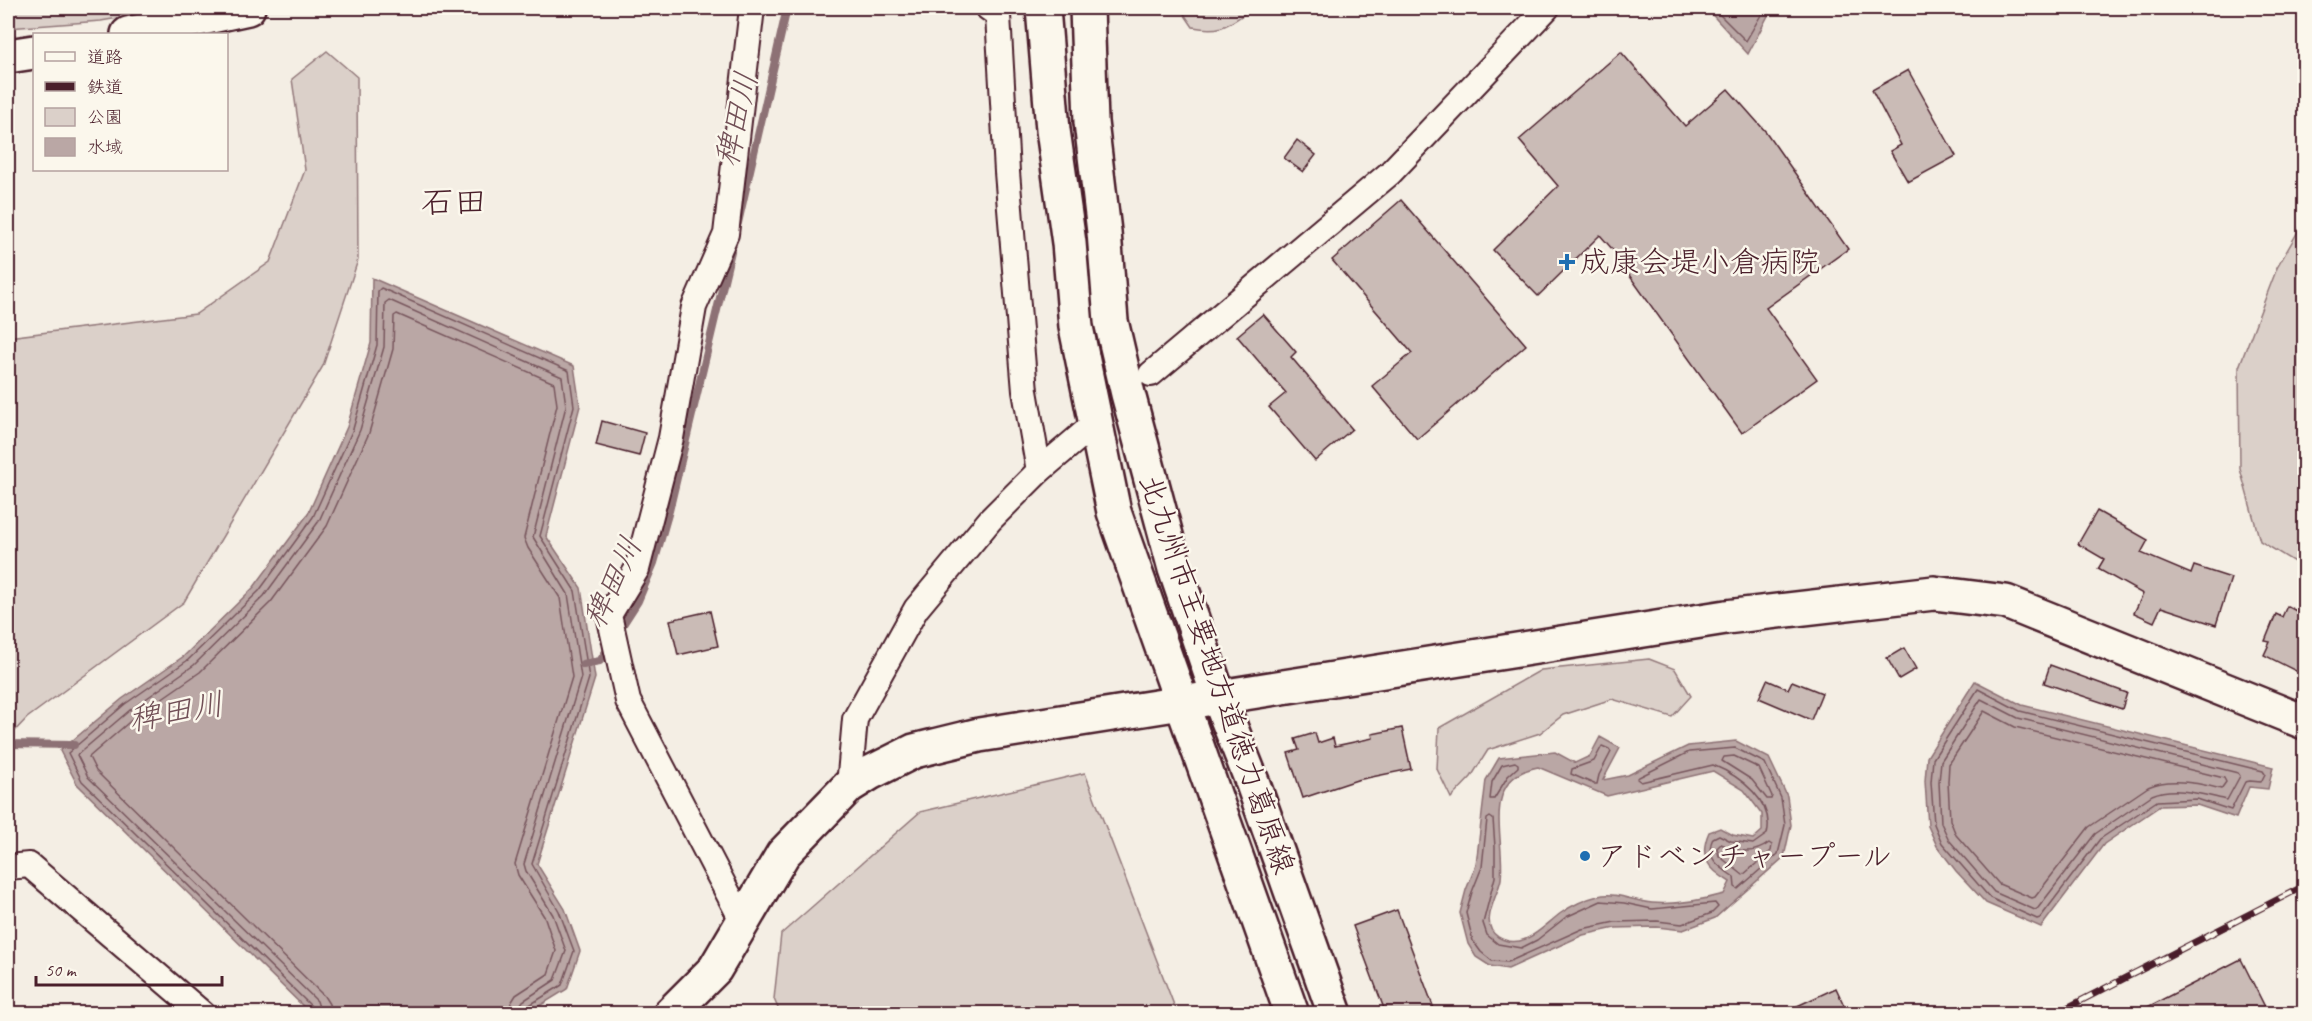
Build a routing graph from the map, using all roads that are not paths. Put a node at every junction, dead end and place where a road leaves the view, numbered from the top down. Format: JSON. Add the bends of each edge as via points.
{"nodes":[{"id":1,"x":248,"y":8,"type":"edge"},
{"id":2,"x":752,"y":8,"type":"edge"},
{"id":3,"x":988,"y":8,"type":"edge"},
{"id":4,"x":1042,"y":8,"type":"edge"},
{"id":5,"x":1087,"y":8,"type":"edge"},
{"id":6,"x":1547,"y":8,"type":"edge"},
{"id":7,"x":133,"y":33,"type":"edge"},
{"id":8,"x":33,"y":52,"type":"edge"},
{"id":9,"x":8,"y":56,"type":"edge"},
{"id":10,"x":1151,"y":374,"type":"dead end"},
{"id":11,"x":1085,"y":432,"type":"dead end"},
{"id":12,"x":1040,"y":471,"type":"junction"},
{"id":13,"x":1219,"y":698,"type":"junction"},
{"id":14,"x":1180,"y":704,"type":"junction"},
{"id":15,"x":2304,"y":722,"type":"edge"},
{"id":16,"x":849,"y":786,"type":"junction"},
{"id":17,"x":8,"y":867,"type":"edge"},
{"id":18,"x":744,"y":922,"type":"junction"},
{"id":19,"x":203,"y":1014,"type":"edge"},
{"id":20,"x":670,"y":1014,"type":"edge"},
{"id":21,"x":1292,"y":1014,"type":"edge"},
{"id":22,"x":1335,"y":1014,"type":"edge"}],
"edges":[{"from":1,"to":7,"type":"main road"},
{"from":2,"to":18,"type":"street","via":[[726,234],[694,308],[671,438],[637,569],[609,615],[628,701]]},
{"from":3,"to":12,"type":"street","via":[[998,15],[1006,172],[1025,391]]},
{"from":4,"to":14,"type":"main road","name":"北九州市主要地方道徳力葛原線","via":[[1076,327],[1114,512]]},
{"from":5,"to":13,"type":"main road","name":"北九州市主要地方道徳力葛原線","via":[[1091,122],[1112,321],[1175,569]]},
{"from":6,"to":10,"type":"street","via":[[1390,173]]},
{"from":8,"to":9,"type":"main road"},
{"from":11,"to":12,"type":"street"},
{"from":12,"to":16,"type":"street","via":[[990,520],[916,609],[855,719]]},
{"from":13,"to":14,"type":"main road"},
{"from":13,"to":15,"type":"main road","via":[[1726,617],[1934,593],[2007,602]]},
{"from":13,"to":22,"type":"main road","name":"北九州市主要地方道徳力葛原線"},
{"from":14,"to":16,"type":"main road","via":[[979,735],[914,751]]},
{"from":14,"to":21,"type":"main road","name":"北九州市主要地方道徳力葛原線"},
{"from":16,"to":18,"type":"main road","via":[[783,854]]},
{"from":17,"to":19,"type":"street","via":[[29,865]]},
{"from":18,"to":20,"type":"main road","via":[[715,969]]}]}
